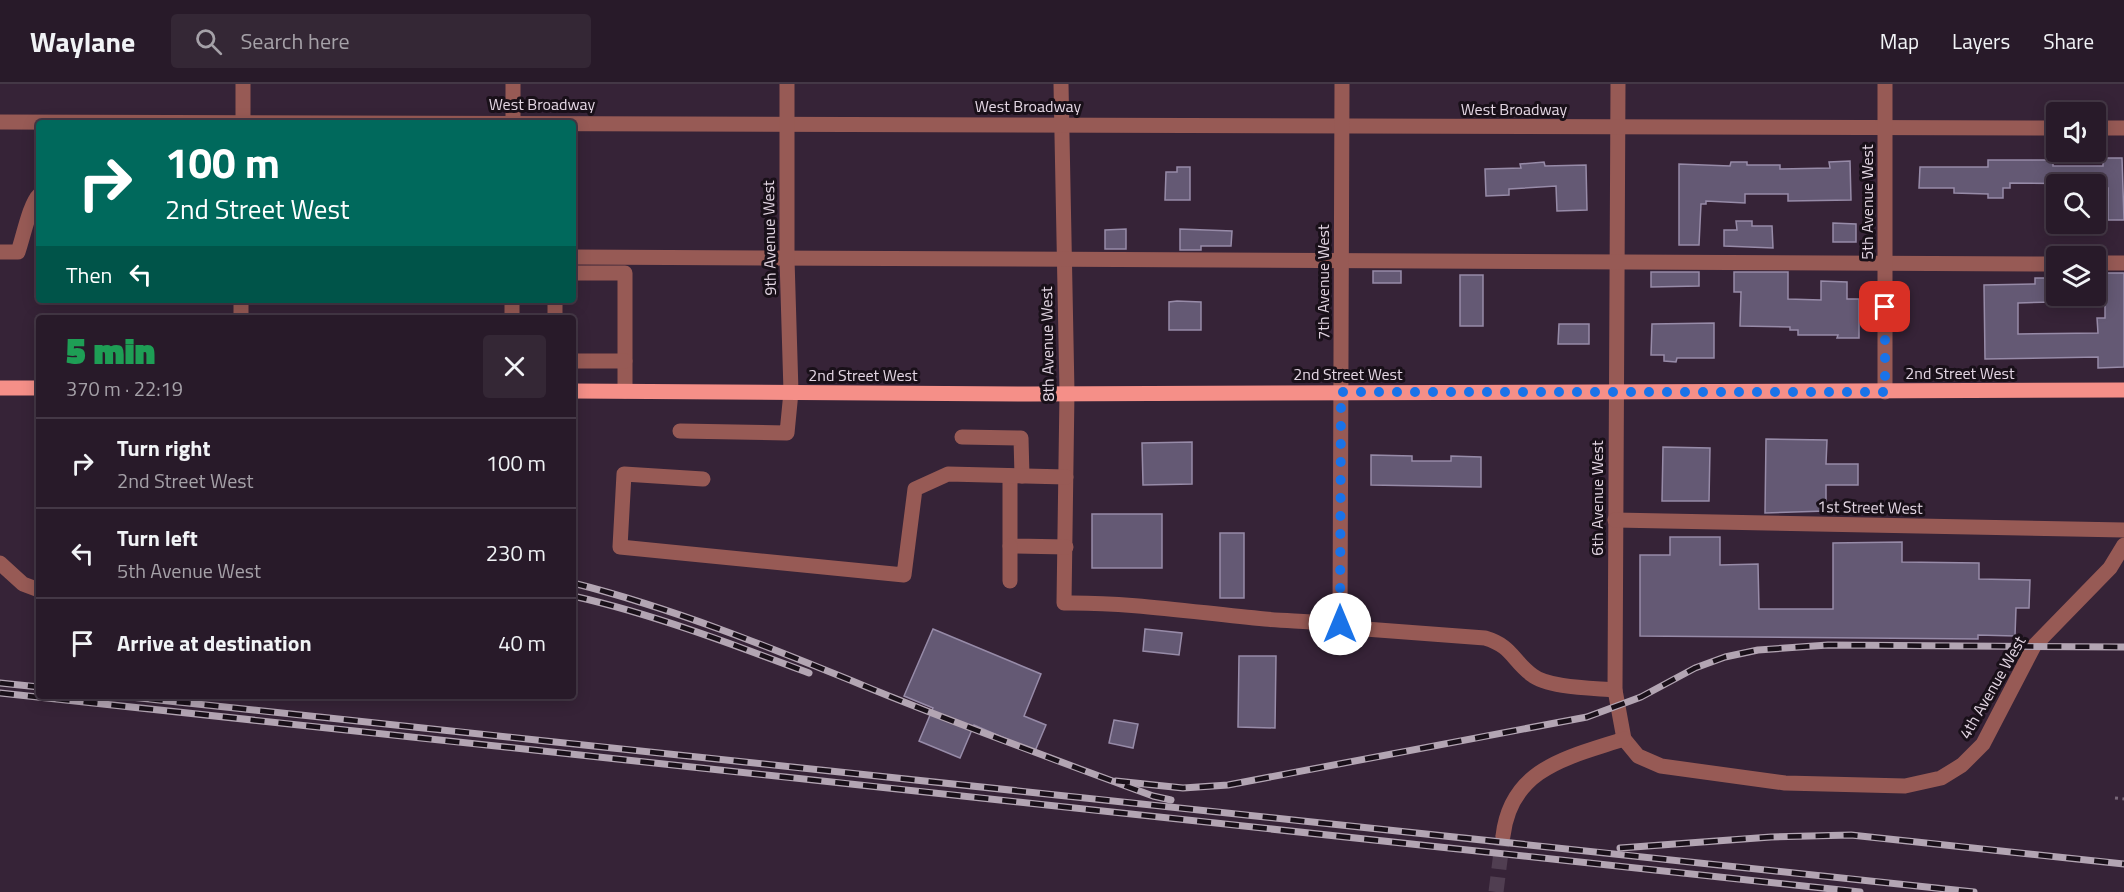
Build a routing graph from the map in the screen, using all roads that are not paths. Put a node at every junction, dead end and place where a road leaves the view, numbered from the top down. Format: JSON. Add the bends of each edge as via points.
{"nodes":[{"id":1,"x":243,"y":84,"type":"edge"},
{"id":2,"x":513,"y":84,"type":"edge"},
{"id":3,"x":787,"y":84,"type":"edge"},
{"id":4,"x":1061,"y":84,"type":"edge"},
{"id":5,"x":1342,"y":84,"type":"edge"},
{"id":6,"x":1618,"y":84,"type":"edge"},
{"id":7,"x":1885,"y":84,"type":"edge"},
{"id":8,"x":243,"y":120,"type":"edge"},
{"id":9,"x":513,"y":120,"type":"edge"},
{"id":10,"x":0,"y":122,"type":"edge"},
{"id":11,"x":36,"y":122,"type":"edge"},
{"id":12,"x":576,"y":122,"type":"edge"},
{"id":13,"x":787,"y":122,"type":"junction"},
{"id":14,"x":1062,"y":124,"type":"junction"},
{"id":15,"x":1342,"y":126,"type":"junction"},
{"id":16,"x":1618,"y":127,"type":"junction"},
{"id":17,"x":1885,"y":127,"type":"junction"},
{"id":18,"x":2046,"y":128,"type":"edge"},
{"id":19,"x":2106,"y":128,"type":"edge"},
{"id":20,"x":2124,"y":128,"type":"edge"},
{"id":21,"x":36,"y":198,"type":"edge"},
{"id":22,"x":0,"y":252,"type":"edge"},
{"id":23,"x":576,"y":257,"type":"edge"},
{"id":24,"x":787,"y":259,"type":"junction"},
{"id":25,"x":1063,"y":260,"type":"junction"},
{"id":26,"x":1341,"y":262,"type":"junction"},
{"id":27,"x":2124,"y":262,"type":"edge"},
{"id":28,"x":2106,"y":263,"type":"edge"},
{"id":29,"x":1617,"y":264,"type":"junction"},
{"id":30,"x":1885,"y":264,"type":"junction"},
{"id":31,"x":2046,"y":264,"type":"edge"},
{"id":32,"x":576,"y":273,"type":"edge"},
{"id":33,"x":576,"y":361,"type":"edge"},
{"id":34,"x":625,"y":361,"type":"junction"},
{"id":35,"x":0,"y":388,"type":"edge"},
{"id":36,"x":36,"y":388,"type":"edge"},
{"id":37,"x":2124,"y":390,"type":"edge"},
{"id":38,"x":576,"y":391,"type":"edge"},
{"id":39,"x":625,"y":391,"type":"junction"},
{"id":40,"x":791,"y":392,"type":"junction"},
{"id":41,"x":1066,"y":392,"type":"junction"},
{"id":42,"x":1341,"y":392,"type":"junction"},
{"id":43,"x":1616,"y":392,"type":"junction"},
{"id":44,"x":1885,"y":392,"type":"junction"},
{"id":45,"x":680,"y":431,"type":"dead end"},
{"id":46,"x":962,"y":437,"type":"dead end"},
{"id":47,"x":1016,"y":476,"type":"junction"},
{"id":48,"x":1066,"y":477,"type":"junction"},
{"id":49,"x":703,"y":479,"type":"dead end"},
{"id":50,"x":1615,"y":520,"type":"junction"},
{"id":51,"x":2124,"y":530,"type":"edge"},
{"id":52,"x":2124,"y":545,"type":"edge"},
{"id":53,"x":1010,"y":546,"type":"junction"},
{"id":54,"x":1066,"y":547,"type":"junction"},
{"id":55,"x":0,"y":563,"type":"edge"},
{"id":56,"x":1010,"y":580,"type":"dead end"},
{"id":57,"x":36,"y":589,"type":"edge"},
{"id":58,"x":1340,"y":624,"type":"junction"},
{"id":59,"x":1615,"y":690,"type":"junction"},
{"id":60,"x":1624,"y":739,"type":"junction"},
{"id":61,"x":1503,"y":836,"type":"tunnel mouth"}],
"edges":[{"from":1,"to":8,"type":"street"},
{"from":2,"to":9,"type":"street"},
{"from":3,"to":13,"type":"street","name":"9th Avenue West"},
{"from":4,"to":14,"type":"street","name":"8th Avenue West"},
{"from":5,"to":15,"type":"street","name":"7th Avenue West"},
{"from":6,"to":16,"type":"street","name":"6th Avenue West"},
{"from":7,"to":17,"type":"street","name":"5th Avenue West"},
{"from":10,"to":11,"type":"street","name":"West Broadway"},
{"from":12,"to":13,"type":"street","name":"West Broadway"},
{"from":13,"to":14,"type":"street","name":"West Broadway"},
{"from":13,"to":24,"type":"street","name":"9th Avenue West"},
{"from":14,"to":15,"type":"street","name":"West Broadway"},
{"from":14,"to":25,"type":"street","name":"8th Avenue West"},
{"from":15,"to":16,"type":"street","name":"West Broadway"},
{"from":15,"to":26,"type":"street","name":"7th Avenue West"},
{"from":16,"to":17,"type":"street","name":"West Broadway"},
{"from":16,"to":29,"type":"street","name":"6th Avenue West"},
{"from":17,"to":18,"type":"street","name":"West Broadway"},
{"from":17,"to":30,"type":"street","name":"5th Avenue West"},
{"from":19,"to":20,"type":"street"},
{"from":21,"to":22,"type":"street","via":[[18,252]]},
{"from":23,"to":24,"type":"street"},
{"from":24,"to":25,"type":"street"},
{"from":24,"to":40,"type":"street","name":"9th Avenue West"},
{"from":25,"to":26,"type":"street"},
{"from":25,"to":41,"type":"street","name":"8th Avenue West"},
{"from":26,"to":29,"type":"street"},
{"from":26,"to":42,"type":"street","name":"7th Avenue West"},
{"from":27,"to":28,"type":"street"},
{"from":29,"to":30,"type":"street"},
{"from":29,"to":43,"type":"street","name":"6th Avenue West"},
{"from":30,"to":31,"type":"street"},
{"from":30,"to":44,"type":"street","name":"5th Avenue West"},
{"from":32,"to":34,"type":"street","via":[[625,273]]},
{"from":33,"to":34,"type":"street"},
{"from":34,"to":39,"type":"street"},
{"from":35,"to":36,"type":"main road"},
{"from":37,"to":44,"type":"main road","name":"2nd Street West"},
{"from":38,"to":39,"type":"main road","name":"2nd Street West"},
{"from":39,"to":40,"type":"main road","name":"2nd Street West"},
{"from":40,"to":41,"type":"main road","name":"2nd Street West"},
{"from":40,"to":45,"type":"street","name":"9th Avenue West","via":[[788,433]]},
{"from":41,"to":42,"type":"main road","name":"2nd Street West"},
{"from":41,"to":48,"type":"street","name":"8th Avenue West"},
{"from":42,"to":43,"type":"main road","name":"2nd Street West"},
{"from":42,"to":58,"type":"street","name":"7th Avenue West"},
{"from":43,"to":44,"type":"main road","name":"2nd Street West"},
{"from":43,"to":50,"type":"street","name":"6th Avenue West"},
{"from":46,"to":47,"type":"street","via":[[1021,438]]},
{"from":47,"to":48,"type":"street"},
{"from":47,"to":49,"type":"street","via":[[948,474],[915,489],[904,575],[620,547],[624,474]]},
{"from":47,"to":53,"type":"street"},
{"from":48,"to":54,"type":"street","name":"8th Avenue West"},
{"from":50,"to":51,"type":"street","name":"1st Street West"},
{"from":50,"to":59,"type":"street","name":"6th Avenue West"},
{"from":52,"to":60,"type":"street","name":"4th Avenue West","via":[[2109,568],[2034,646],[1983,744],[1962,765],[1941,778],[1905,786],[1785,783],[1661,766],[1638,756]]},
{"from":53,"to":54,"type":"street"},
{"from":53,"to":56,"type":"street"},
{"from":54,"to":58,"type":"street","name":"8th Avenue West","via":[[1064,603],[1147,605]]},
{"from":55,"to":57,"type":"street","via":[[23,584]]},
{"from":58,"to":59,"type":"street","via":[[1485,638],[1502,643],[1533,677]]},
{"from":59,"to":60,"type":"street","name":"6th Avenue West"},
{"from":60,"to":61,"type":"street","via":[[1539,771],[1512,803],[1504,820]]}]}
